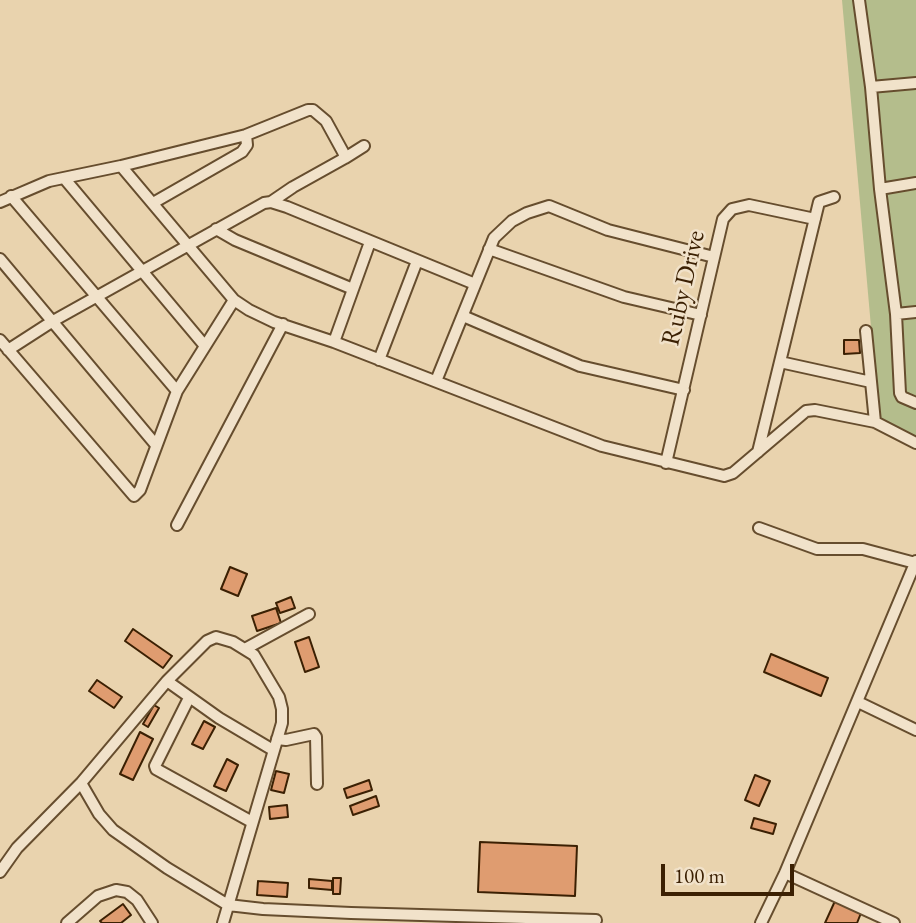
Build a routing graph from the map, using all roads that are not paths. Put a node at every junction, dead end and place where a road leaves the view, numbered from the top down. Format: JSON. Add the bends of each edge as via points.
{"nodes":[{"id":1,"x":859,"y":0,"type":"edge"},
{"id":2,"x":916,"y":83,"type":"edge"},
{"id":3,"x":871,"y":88,"type":"junction"},
{"id":4,"x":246,"y":135,"type":"junction"},
{"id":5,"x":364,"y":146,"type":"dead end"},
{"id":6,"x":345,"y":158,"type":"junction"},
{"id":7,"x":121,"y":166,"type":"junction"},
{"id":8,"x":64,"y":178,"type":"junction"},
{"id":9,"x":916,"y":183,"type":"edge"},
{"id":10,"x":880,"y":188,"type":"junction"},
{"id":11,"x":11,"y":196,"type":"junction"},
{"id":12,"x":834,"y":197,"type":"dead end"},
{"id":13,"x":0,"y":202,"type":"edge"},
{"id":14,"x":271,"y":202,"type":"junction"},
{"id":15,"x":153,"y":203,"type":"junction"},
{"id":16,"x":815,"y":219,"type":"junction"},
{"id":17,"x":216,"y":229,"type":"junction"},
{"id":18,"x":370,"y":242,"type":"junction"},
{"id":19,"x":189,"y":246,"type":"junction"},
{"id":20,"x":489,"y":249,"type":"junction"},
{"id":21,"x":714,"y":257,"type":"junction"},
{"id":22,"x":0,"y":259,"type":"edge"},
{"id":23,"x":417,"y":261,"type":"junction"},
{"id":24,"x":141,"y":272,"type":"junction"},
{"id":25,"x":475,"y":284,"type":"junction"},
{"id":26,"x":354,"y":289,"type":"junction"},
{"id":27,"x":96,"y":298,"type":"junction"},
{"id":28,"x":234,"y":300,"type":"junction"},
{"id":29,"x":916,"y":312,"type":"edge"},
{"id":30,"x":896,"y":314,"type":"junction"},
{"id":31,"x":701,"y":315,"type":"junction"},
{"id":32,"x":463,"y":316,"type":"junction"},
{"id":33,"x":54,"y":321,"type":"junction"},
{"id":34,"x":283,"y":324,"type":"junction"},
{"id":35,"x":866,"y":331,"type":"dead end"},
{"id":36,"x":0,"y":340,"type":"edge"},
{"id":37,"x":334,"y":342,"type":"junction"},
{"id":38,"x":205,"y":346,"type":"junction"},
{"id":39,"x":8,"y":350,"type":"junction"},
{"id":40,"x":379,"y":360,"type":"junction"},
{"id":41,"x":780,"y":362,"type":"junction"},
{"id":42,"x":436,"y":381,"type":"junction"},
{"id":43,"x":872,"y":382,"type":"junction"},
{"id":44,"x":684,"y":390,"type":"junction"},
{"id":45,"x":177,"y":391,"type":"junction"},
{"id":46,"x":916,"y":403,"type":"edge"},
{"id":47,"x":875,"y":422,"type":"junction"},
{"id":48,"x":916,"y":443,"type":"edge"},
{"id":49,"x":156,"y":445,"type":"junction"},
{"id":50,"x":758,"y":452,"type":"junction"},
{"id":51,"x":666,"y":463,"type":"junction"},
{"id":52,"x":177,"y":525,"type":"dead end"},
{"id":53,"x":759,"y":528,"type":"dead end"},
{"id":54,"x":915,"y":568,"type":"edge"},
{"id":55,"x":309,"y":614,"type":"dead end"},
{"id":56,"x":245,"y":649,"type":"junction"},
{"id":57,"x":167,"y":681,"type":"junction"},
{"id":58,"x":189,"y":698,"type":"junction"},
{"id":59,"x":858,"y":702,"type":"junction"},
{"id":60,"x":916,"y":730,"type":"edge"},
{"id":61,"x":275,"y":744,"type":"junction"},
{"id":62,"x":81,"y":783,"type":"junction"},
{"id":63,"x":317,"y":784,"type":"dead end"},
{"id":64,"x":252,"y":822,"type":"junction"},
{"id":65,"x":0,"y":872,"type":"edge"},
{"id":66,"x":785,"y":873,"type":"junction"},
{"id":67,"x":228,"y":905,"type":"junction"},
{"id":68,"x":350,"y":918,"type":"edge"},
{"id":69,"x":877,"y":919,"type":"edge"},
{"id":70,"x":596,"y":920,"type":"dead end"},
{"id":71,"x":67,"y":923,"type":"edge"},
{"id":72,"x":152,"y":923,"type":"edge"},
{"id":73,"x":223,"y":923,"type":"edge"},
{"id":74,"x":761,"y":923,"type":"edge"},
{"id":75,"x":894,"y":923,"type":"edge"}],
"edges":[{"from":1,"to":3,"type":"street"},
{"from":2,"to":3,"type":"street"},
{"from":3,"to":10,"type":"street"},
{"from":4,"to":6,"type":"street","via":[[313,110],[326,121]]},
{"from":4,"to":7,"type":"street"},
{"from":4,"to":15,"type":"street","via":[[242,152]]},
{"from":5,"to":6,"type":"street"},
{"from":6,"to":14,"type":"street"},
{"from":7,"to":8,"type":"street"},
{"from":7,"to":15,"type":"street"},
{"from":8,"to":11,"type":"street"},
{"from":8,"to":24,"type":"street"},
{"from":9,"to":10,"type":"street"},
{"from":10,"to":30,"type":"street"},
{"from":11,"to":13,"type":"street"},
{"from":11,"to":27,"type":"street"},
{"from":12,"to":16,"type":"street","via":[[819,202]]},
{"from":14,"to":17,"type":"street"},
{"from":14,"to":18,"type":"street"},
{"from":15,"to":19,"type":"street"},
{"from":16,"to":21,"type":"street","name":"Ruby Drive","via":[[749,205],[729,211]]},
{"from":16,"to":41,"type":"street"},
{"from":17,"to":19,"type":"street"},
{"from":17,"to":26,"type":"street"},
{"from":18,"to":23,"type":"street"},
{"from":18,"to":26,"type":"street"},
{"from":19,"to":24,"type":"street"},
{"from":19,"to":28,"type":"street"},
{"from":20,"to":21,"type":"street","via":[[512,220],[549,206],[608,230]]},
{"from":20,"to":25,"type":"street"},
{"from":20,"to":31,"type":"street","via":[[624,298]]},
{"from":21,"to":31,"type":"street","name":"Ruby Drive"},
{"from":22,"to":33,"type":"street"},
{"from":23,"to":25,"type":"street"},
{"from":23,"to":40,"type":"street"},
{"from":24,"to":27,"type":"street"},
{"from":24,"to":38,"type":"street"},
{"from":25,"to":32,"type":"street"},
{"from":26,"to":37,"type":"street"},
{"from":27,"to":33,"type":"street"},
{"from":27,"to":45,"type":"street"},
{"from":28,"to":34,"type":"street"},
{"from":28,"to":38,"type":"street"},
{"from":29,"to":30,"type":"street"},
{"from":30,"to":46,"type":"street","via":[[900,393]]},
{"from":31,"to":44,"type":"street","name":"Ruby Drive"},
{"from":32,"to":42,"type":"street"},
{"from":32,"to":44,"type":"street","via":[[588,369]]},
{"from":33,"to":39,"type":"street"},
{"from":33,"to":49,"type":"street"},
{"from":34,"to":37,"type":"street"},
{"from":34,"to":52,"type":"street"},
{"from":35,"to":43,"type":"street"},
{"from":36,"to":39,"type":"street"},
{"from":37,"to":40,"type":"street"},
{"from":38,"to":45,"type":"street"},
{"from":39,"to":49,"type":"street","via":[[131,494],[138,494]]},
{"from":40,"to":42,"type":"street"},
{"from":41,"to":43,"type":"street"},
{"from":41,"to":50,"type":"street"},
{"from":42,"to":51,"type":"street","via":[[602,446]]},
{"from":43,"to":47,"type":"street"},
{"from":44,"to":51,"type":"street","name":"Ruby Drive"},
{"from":45,"to":49,"type":"street"},
{"from":47,"to":48,"type":"street"},
{"from":47,"to":50,"type":"street","via":[[806,411]]},
{"from":50,"to":51,"type":"street","via":[[724,476]]},
{"from":53,"to":54,"type":"street","via":[[817,549],[863,549]]},
{"from":54,"to":59,"type":"street"},
{"from":55,"to":56,"type":"street"},
{"from":56,"to":57,"type":"street","via":[[211,638]]},
{"from":56,"to":61,"type":"street","via":[[260,664],[279,697],[282,723]]},
{"from":57,"to":58,"type":"street"},
{"from":57,"to":62,"type":"street"},
{"from":58,"to":61,"type":"street"},
{"from":58,"to":64,"type":"street","via":[[156,769]]},
{"from":59,"to":60,"type":"street"},
{"from":59,"to":66,"type":"street"},
{"from":61,"to":63,"type":"street","via":[[314,734]]},
{"from":61,"to":64,"type":"street"},
{"from":62,"to":65,"type":"street"},
{"from":62,"to":67,"type":"street","via":[[99,814],[120,836]]},
{"from":64,"to":67,"type":"street"},
{"from":66,"to":69,"type":"street"},
{"from":66,"to":74,"type":"street"},
{"from":67,"to":68,"type":"street"},
{"from":67,"to":73,"type":"street"},
{"from":68,"to":70,"type":"street"},
{"from":69,"to":75,"type":"street"},
{"from":71,"to":72,"type":"street","via":[[98,896],[116,890],[137,900]]}]}
